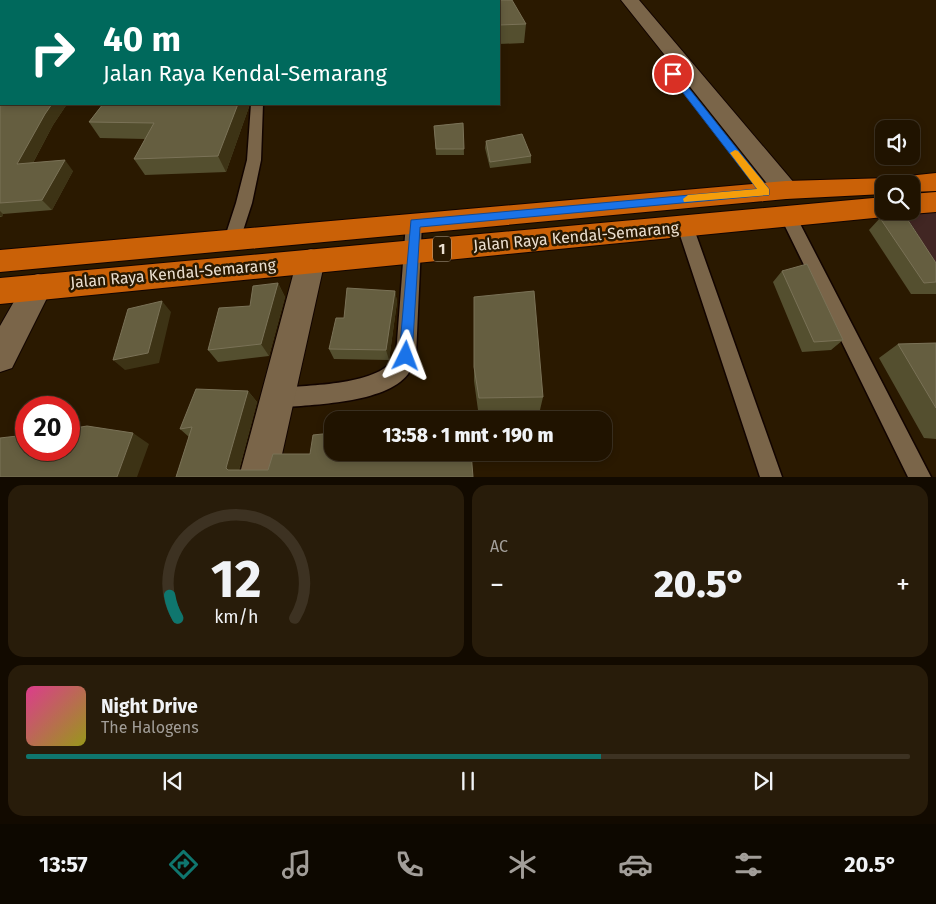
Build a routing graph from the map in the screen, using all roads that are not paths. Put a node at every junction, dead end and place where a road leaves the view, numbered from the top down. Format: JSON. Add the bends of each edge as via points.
{"nodes":[{"id":1,"x":616,"y":0,"type":"edge"},
{"id":2,"x":630,"y":0,"type":"edge"},
{"id":3,"x":257,"y":105,"type":"edge"},
{"id":4,"x":936,"y":182,"type":"edge"},
{"id":5,"x":920,"y":183,"type":"edge"},
{"id":6,"x":875,"y":186,"type":"edge"},
{"id":7,"x":780,"y":199,"type":"junction"},
{"id":8,"x":936,"y":202,"type":"edge"},
{"id":9,"x":920,"y":203,"type":"edge"},
{"id":10,"x":875,"y":205,"type":"edge"},
{"id":11,"x":899,"y":220,"type":"edge"},
{"id":12,"x":414,"y":223,"type":"junction"},
{"id":13,"x":685,"y":226,"type":"junction"},
{"id":14,"x":232,"y":240,"type":"junction"},
{"id":15,"x":412,"y":252,"type":"junction"},
{"id":16,"x":920,"y":253,"type":"edge"},
{"id":17,"x":311,"y":260,"type":"junction"},
{"id":18,"x":0,"y":261,"type":"edge"},
{"id":19,"x":38,"y":286,"type":"junction"},
{"id":20,"x":0,"y":291,"type":"edge"},
{"id":21,"x":0,"y":357,"type":"edge"},
{"id":22,"x":278,"y":398,"type":"junction"},
{"id":23,"x":258,"y":476,"type":"edge"},
{"id":24,"x":771,"y":476,"type":"edge"},
{"id":25,"x":920,"y":476,"type":"edge"}],
"edges":[{"from":1,"to":7,"type":"street"},
{"from":2,"to":7,"type":"street"},
{"from":3,"to":14,"type":"lane","via":[[254,160]]},
{"from":4,"to":5,"type":"highway"},
{"from":6,"to":7,"type":"highway","name":"Jalan Raya Kendal-Semarang","number":"1"},
{"from":7,"to":10,"type":"highway","name":"Jalan Raya Kendal-Semarang","number":"1"},
{"from":7,"to":12,"type":"highway","name":"Jalan Raya Kendal-Semarang","number":"1"},
{"from":7,"to":13,"type":"highway","name":"Jalan Raya Kendal-Semarang","number":"1"},
{"from":7,"to":25,"type":"lane"},
{"from":8,"to":9,"type":"highway"},
{"from":11,"to":16,"type":"lane"},
{"from":12,"to":14,"type":"highway","name":"Jalan Raya Kendal-Semarang","number":"1"},
{"from":12,"to":15,"type":"lane"},
{"from":13,"to":15,"type":"highway","name":"Jalan Raya Kendal-Semarang","number":"1"},
{"from":13,"to":24,"type":"lane"},
{"from":14,"to":18,"type":"highway","name":"Jalan Raya Kendal-Semarang","number":"1"},
{"from":15,"to":17,"type":"highway","name":"Jalan Raya Kendal-Semarang","number":"1"},
{"from":15,"to":22,"type":"lane","via":[[406,356],[402,367],[368,386]]},
{"from":17,"to":19,"type":"highway","name":"Jalan Raya Kendal-Semarang","number":"1"},
{"from":17,"to":22,"type":"street"},
{"from":19,"to":20,"type":"highway","name":"Jalan Raya Kendal-Semarang","number":"1"},
{"from":19,"to":21,"type":"street"},
{"from":22,"to":23,"type":"street"}]}
